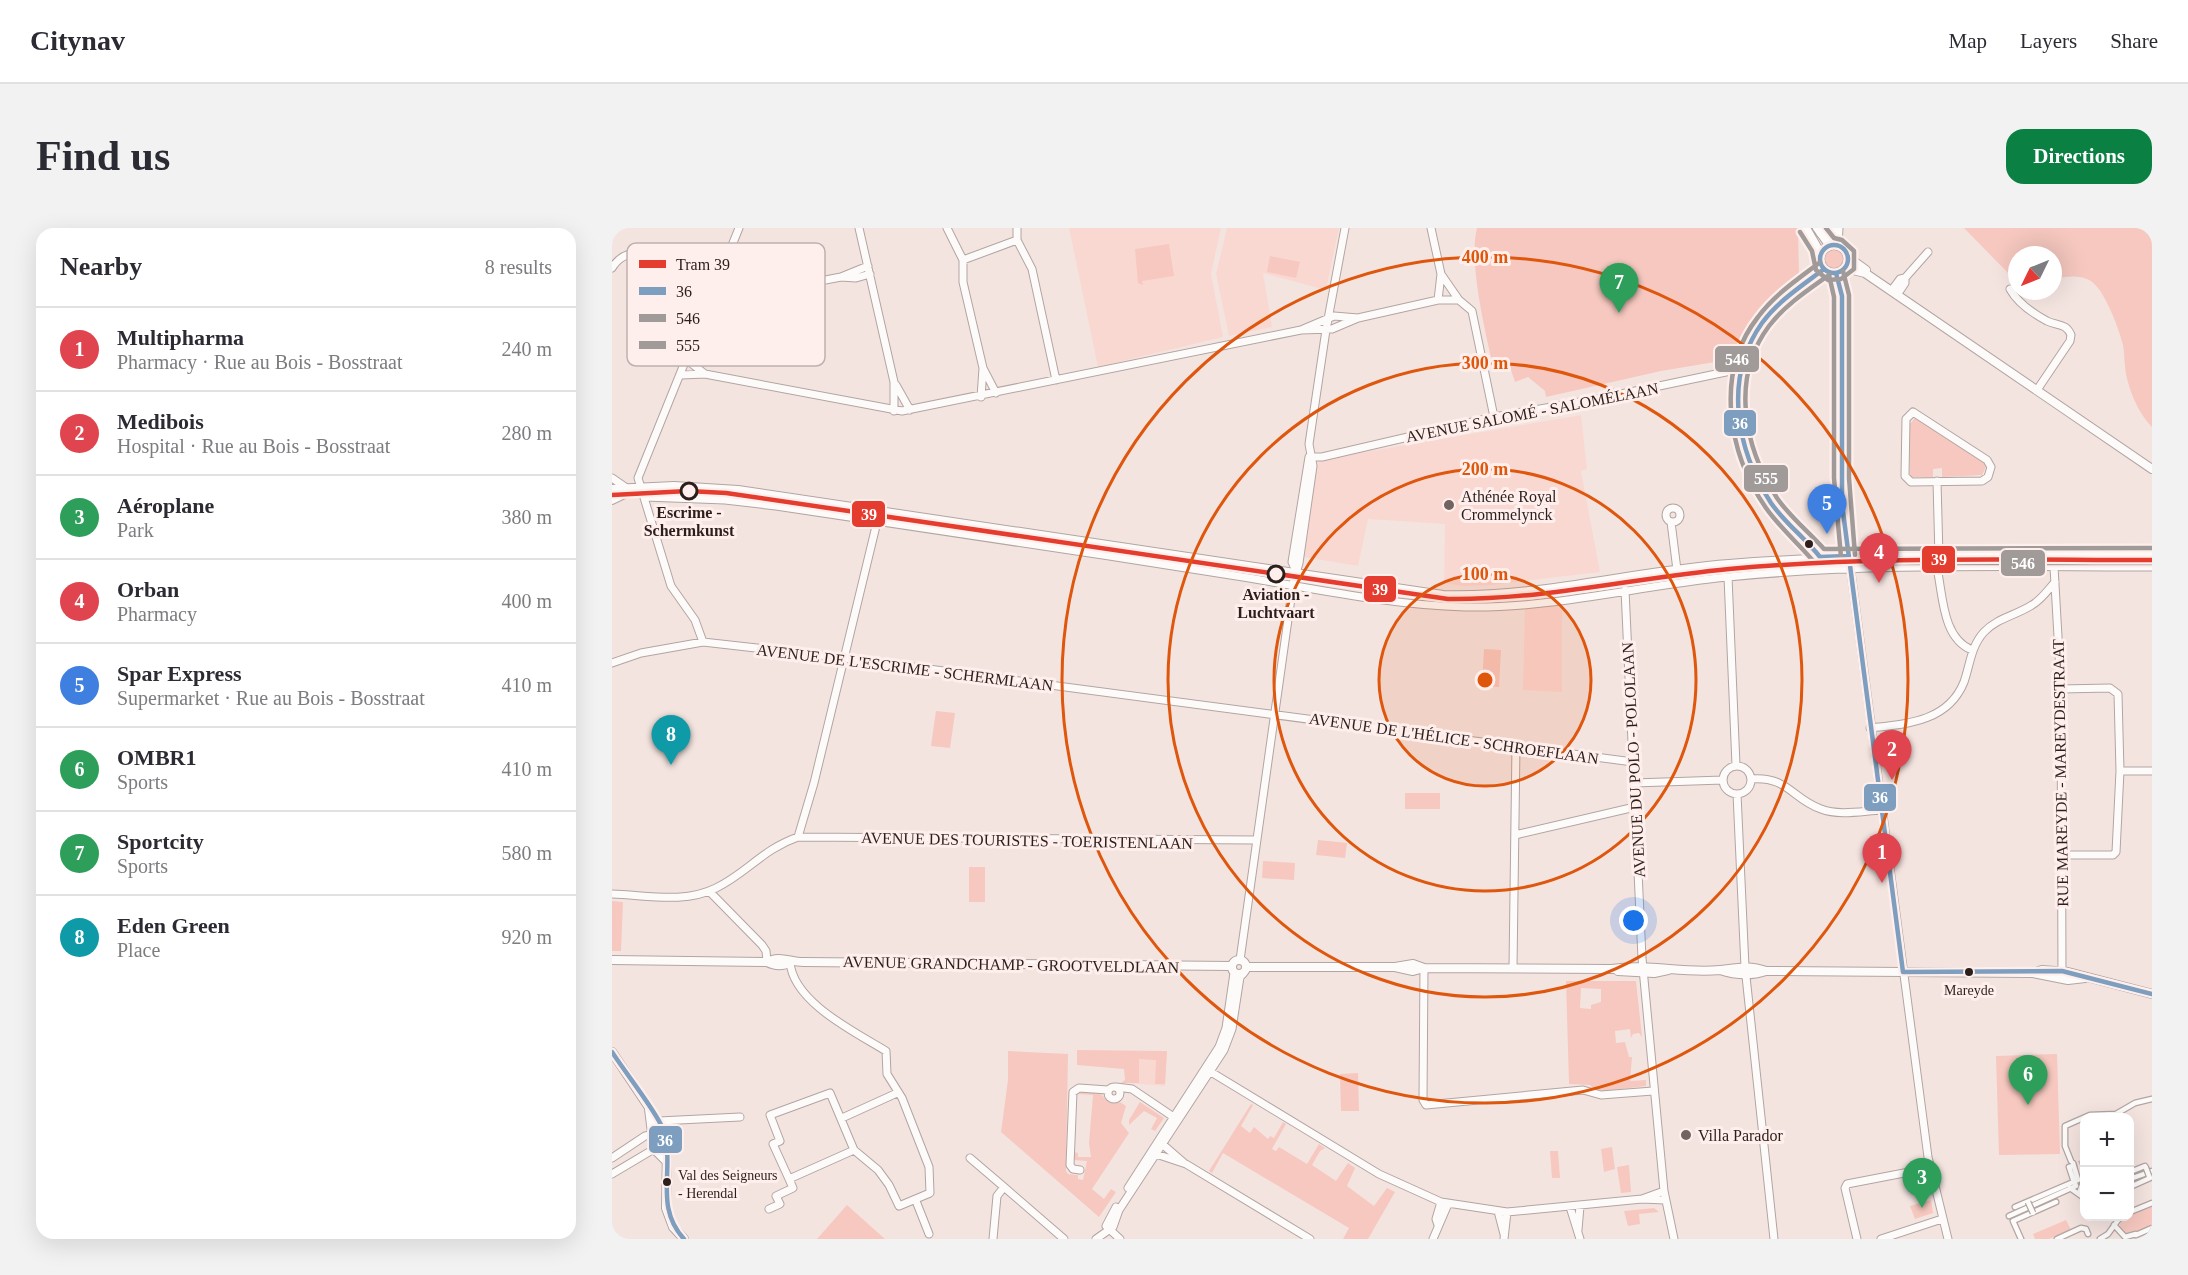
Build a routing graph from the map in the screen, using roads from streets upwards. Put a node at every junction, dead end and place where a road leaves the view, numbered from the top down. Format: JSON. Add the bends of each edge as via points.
{"nodes":[{"id":1,"x":739,"y":228,"type":"edge"},
{"id":2,"x":859,"y":228,"type":"edge"},
{"id":3,"x":947,"y":228,"type":"edge"},
{"id":4,"x":1017,"y":228,"type":"edge"},
{"id":5,"x":1345,"y":228,"type":"edge"},
{"id":6,"x":1431,"y":228,"type":"edge"},
{"id":7,"x":1806,"y":228,"type":"edge"},
{"id":8,"x":1838,"y":228,"type":"edge"},
{"id":9,"x":1819,"y":231,"type":"edge"},
{"id":10,"x":1017,"y":240,"type":"junction"},
{"id":11,"x":733,"y":243,"type":"edge"},
{"id":12,"x":1834,"y":246,"type":"junction"},
{"id":13,"x":1928,"y":252,"type":"dead end"},
{"id":14,"x":627,"y":254,"type":"edge"},
{"id":15,"x":1821,"y":254,"type":"junction"},
{"id":16,"x":1848,"y":257,"type":"junction"},
{"id":17,"x":963,"y":260,"type":"junction"},
{"id":18,"x":868,"y":266,"type":"junction"},
{"id":19,"x":612,"y":268,"type":"edge"},
{"id":20,"x":1824,"y":268,"type":"junction"},
{"id":21,"x":1840,"y":271,"type":"junction"},
{"id":22,"x":870,"y":274,"type":"junction"},
{"id":23,"x":1441,"y":274,"type":"junction"},
{"id":24,"x":841,"y":277,"type":"junction"},
{"id":25,"x":825,"y":280,"type":"edge"},
{"id":26,"x":1895,"y":292,"type":"junction"},
{"id":27,"x":1438,"y":300,"type":"junction"},
{"id":28,"x":1459,"y":300,"type":"junction"},
{"id":29,"x":2019,"y":300,"type":"edge"},
{"id":30,"x":1328,"y":318,"type":"junction"},
{"id":31,"x":1358,"y":318,"type":"junction"},
{"id":32,"x":1301,"y":330,"type":"junction"},
{"id":33,"x":1326,"y":330,"type":"junction"},
{"id":34,"x":685,"y":366,"type":"edge"},
{"id":35,"x":695,"y":366,"type":"edge"},
{"id":36,"x":983,"y":368,"type":"junction"},
{"id":37,"x":1740,"y":369,"type":"junction"},
{"id":38,"x":705,"y":374,"type":"junction"},
{"id":39,"x":681,"y":375,"type":"junction"},
{"id":40,"x":1056,"y":380,"type":"junction"},
{"id":41,"x":894,"y":382,"type":"junction"},
{"id":42,"x":2038,"y":388,"type":"junction"},
{"id":43,"x":996,"y":393,"type":"junction"},
{"id":44,"x":981,"y":397,"type":"junction"},
{"id":45,"x":910,"y":410,"type":"junction"},
{"id":46,"x":894,"y":411,"type":"junction"},
{"id":47,"x":1494,"y":417,"type":"junction"},
{"id":48,"x":1309,"y":457,"type":"junction"},
{"id":49,"x":2152,"y":464,"type":"edge"},
{"id":50,"x":2152,"y":469,"type":"edge"},
{"id":51,"x":612,"y":478,"type":"edge"},
{"id":52,"x":1937,"y":482,"type":"junction"},
{"id":53,"x":625,"y":487,"type":"junction"},
{"id":54,"x":639,"y":487,"type":"junction"},
{"id":55,"x":612,"y":489,"type":"edge"},
{"id":56,"x":645,"y":497,"type":"junction"},
{"id":57,"x":612,"y":500,"type":"edge"},
{"id":58,"x":877,"y":522,"type":"junction"},
{"id":59,"x":1671,"y":522,"type":"dead end"},
{"id":60,"x":2152,"y":555,"type":"edge"},
{"id":61,"x":1848,"y":556,"type":"junction"},
{"id":62,"x":1939,"y":556,"type":"junction"},
{"id":63,"x":1820,"y":557,"type":"junction"},
{"id":64,"x":1801,"y":559,"type":"junction"},
{"id":65,"x":2054,"y":567,"type":"junction"},
{"id":66,"x":2152,"y":567,"type":"edge"},
{"id":67,"x":1938,"y":568,"type":"junction"},
{"id":68,"x":1677,"y":570,"type":"junction"},
{"id":69,"x":1850,"y":570,"type":"junction"},
{"id":70,"x":1296,"y":571,"type":"junction"},
{"id":71,"x":1801,"y":572,"type":"junction"},
{"id":72,"x":1728,"y":577,"type":"junction"},
{"id":73,"x":2055,"y":582,"type":"junction"},
{"id":74,"x":1293,"y":584,"type":"junction"},
{"id":75,"x":1625,"y":590,"type":"junction"},
{"id":76,"x":703,"y":642,"type":"junction"},
{"id":77,"x":1972,"y":650,"type":"junction"},
{"id":78,"x":845,"y":658,"type":"junction"},
{"id":79,"x":612,"y":663,"type":"edge"},
{"id":80,"x":2061,"y":689,"type":"junction"},
{"id":81,"x":1275,"y":714,"type":"junction"},
{"id":82,"x":1870,"y":728,"type":"junction"},
{"id":83,"x":1516,"y":745,"type":"junction"},
{"id":84,"x":1633,"y":762,"type":"junction"},
{"id":85,"x":1736,"y":765,"type":"junction"},
{"id":86,"x":2120,"y":771,"type":"junction"},
{"id":87,"x":2152,"y":771,"type":"edge"},
{"id":88,"x":1751,"y":779,"type":"junction"},
{"id":89,"x":1723,"y":780,"type":"junction"},
{"id":90,"x":1634,"y":783,"type":"junction"},
{"id":91,"x":1737,"y":794,"type":"junction"},
{"id":92,"x":1635,"y":807,"type":"junction"},
{"id":93,"x":1881,"y":810,"type":"junction"},
{"id":94,"x":1515,"y":835,"type":"junction"},
{"id":95,"x":798,"y":837,"type":"junction"},
{"id":96,"x":1257,"y":840,"type":"junction"},
{"id":97,"x":2063,"y":855,"type":"junction"},
{"id":98,"x":709,"y":891,"type":"junction"},
{"id":99,"x":612,"y":894,"type":"edge"},
{"id":100,"x":612,"y":960,"type":"edge"},
{"id":101,"x":1240,"y":960,"type":"joint"},
{"id":102,"x":767,"y":962,"type":"junction"},
{"id":103,"x":790,"y":962,"type":"junction"},
{"id":104,"x":1424,"y":968,"type":"junction"},
{"id":105,"x":1513,"y":968,"type":"junction"},
{"id":106,"x":1239,"y":970,"type":"junction"},
{"id":107,"x":1643,"y":970,"type":"junction"},
{"id":108,"x":1745,"y":971,"type":"junction"},
{"id":109,"x":1903,"y":972,"type":"junction"},
{"id":110,"x":2062,"y":975,"type":"junction"},
{"id":111,"x":2152,"y":994,"type":"edge"},
{"id":112,"x":612,"y":1052,"type":"edge"},
{"id":113,"x":1208,"y":1070,"type":"junction"},
{"id":114,"x":1112,"y":1089,"type":"junction"},
{"id":115,"x":1653,"y":1091,"type":"junction"},
{"id":116,"x":897,"y":1094,"type":"junction"},
{"id":117,"x":1136,"y":1094,"type":"junction"},
{"id":118,"x":1119,"y":1097,"type":"junction"},
{"id":119,"x":2152,"y":1099,"type":"edge"},
{"id":120,"x":649,"y":1109,"type":"junction"},
{"id":121,"x":2120,"y":1113,"type":"edge"},
{"id":122,"x":740,"y":1117,"type":"dead end"},
{"id":123,"x":842,"y":1118,"type":"junction"},
{"id":124,"x":1176,"y":1119,"type":"junction"},
{"id":125,"x":2080,"y":1119,"type":"edge"},
{"id":126,"x":660,"y":1132,"type":"junction"},
{"id":127,"x":1158,"y":1147,"type":"junction"},
{"id":128,"x":654,"y":1149,"type":"junction"},
{"id":129,"x":855,"y":1150,"type":"junction"},
{"id":130,"x":612,"y":1158,"type":"edge"},
{"id":131,"x":970,"y":1158,"type":"dead end"},
{"id":132,"x":666,"y":1161,"type":"junction"},
{"id":133,"x":1186,"y":1164,"type":"junction"},
{"id":134,"x":1930,"y":1168,"type":"junction"},
{"id":135,"x":1080,"y":1170,"type":"dead end"},
{"id":136,"x":2134,"y":1170,"type":"edge"},
{"id":137,"x":2148,"y":1170,"type":"edge"},
{"id":138,"x":612,"y":1174,"type":"edge"},
{"id":139,"x":2134,"y":1177,"type":"edge"},
{"id":140,"x":789,"y":1179,"type":"junction"},
{"id":141,"x":2134,"y":1185,"type":"edge"},
{"id":142,"x":2080,"y":1186,"type":"edge"},
{"id":143,"x":1004,"y":1187,"type":"junction"},
{"id":144,"x":2070,"y":1188,"type":"junction"},
{"id":145,"x":1664,"y":1191,"type":"junction"},
{"id":146,"x":2080,"y":1195,"type":"edge"},
{"id":147,"x":1642,"y":1199,"type":"junction"},
{"id":148,"x":1665,"y":1200,"type":"junction"},
{"id":149,"x":915,"y":1201,"type":"junction"},
{"id":150,"x":2028,"y":1202,"type":"junction"},
{"id":151,"x":1444,"y":1203,"type":"junction"},
{"id":152,"x":2056,"y":1203,"type":"dead end"},
{"id":153,"x":2152,"y":1203,"type":"edge"},
{"id":154,"x":1580,"y":1206,"type":"junction"},
{"id":155,"x":1570,"y":1207,"type":"junction"},
{"id":156,"x":769,"y":1209,"type":"dead end"},
{"id":157,"x":2134,"y":1210,"type":"edge"},
{"id":158,"x":1498,"y":1212,"type":"junction"},
{"id":159,"x":1507,"y":1212,"type":"junction"},
{"id":160,"x":2033,"y":1213,"type":"junction"},
{"id":161,"x":2009,"y":1216,"type":"dead end"},
{"id":162,"x":1942,"y":1219,"type":"junction"},
{"id":163,"x":2117,"y":1221,"type":"edge"},
{"id":164,"x":2114,"y":1225,"type":"junction"},
{"id":165,"x":2152,"y":1228,"type":"edge"},
{"id":166,"x":1109,"y":1229,"type":"junction"},
{"id":167,"x":1578,"y":1230,"type":"junction"},
{"id":168,"x":929,"y":1234,"type":"dead end"},
{"id":169,"x":2093,"y":1236,"type":"edge"},
{"id":170,"x":1504,"y":1237,"type":"edge"},
{"id":171,"x":684,"y":1239,"type":"edge"},
{"id":172,"x":993,"y":1239,"type":"edge"},
{"id":173,"x":1064,"y":1239,"type":"edge"},
{"id":174,"x":1096,"y":1239,"type":"edge"},
{"id":175,"x":1120,"y":1239,"type":"edge"},
{"id":176,"x":1310,"y":1239,"type":"edge"},
{"id":177,"x":1433,"y":1239,"type":"edge"},
{"id":178,"x":1580,"y":1239,"type":"edge"},
{"id":179,"x":1674,"y":1239,"type":"edge"},
{"id":180,"x":1774,"y":1239,"type":"edge"},
{"id":181,"x":1857,"y":1239,"type":"edge"},
{"id":182,"x":1881,"y":1239,"type":"edge"},
{"id":183,"x":1948,"y":1239,"type":"edge"},
{"id":184,"x":2021,"y":1239,"type":"edge"},
{"id":185,"x":2057,"y":1239,"type":"edge"}],
"edges":[{"from":1,"to":11,"type":"street"},
{"from":2,"to":18,"type":"street"},
{"from":3,"to":17,"type":"street"},
{"from":4,"to":10,"type":"street"},
{"from":5,"to":30,"type":"street"},
{"from":6,"to":23,"type":"street"},
{"from":7,"to":15,"type":"street"},
{"from":8,"to":9,"type":"street","via":[[1833,232]]},
{"from":8,"to":12,"type":"street"},
{"from":9,"to":12,"type":"street"},
{"from":10,"to":17,"type":"street"},
{"from":10,"to":40,"type":"street","via":[[1032,269]]},
{"from":12,"to":15,"type":"street"},
{"from":12,"to":16,"type":"street","via":[[1845,250]]},
{"from":13,"to":26,"type":"street"},
{"from":14,"to":19,"type":"street"},
{"from":15,"to":20,"type":"street"},
{"from":16,"to":21,"type":"street"},
{"from":16,"to":26,"type":"street"},
{"from":17,"to":36,"type":"street","via":[[963,282]]},
{"from":18,"to":22,"type":"street"},
{"from":18,"to":24,"type":"street"},
{"from":20,"to":21,"type":"street"},
{"from":20,"to":37,"type":"street","via":[[1770,313],[1749,343]]},
{"from":21,"to":26,"type":"street","via":[[1859,270]]},
{"from":21,"to":61,"type":"street","via":[[1841,478]]},
{"from":22,"to":24,"type":"street"},
{"from":22,"to":41,"type":"street"},
{"from":23,"to":27,"type":"street"},
{"from":23,"to":28,"type":"street"},
{"from":24,"to":25,"type":"street"},
{"from":26,"to":42,"type":"street"},
{"from":27,"to":28,"type":"street"},
{"from":27,"to":31,"type":"street"},
{"from":28,"to":47,"type":"street","via":[[1472,311]]},
{"from":29,"to":42,"type":"street","via":[[2046,320],[2064,326],[2071,335]]},
{"from":30,"to":31,"type":"street"},
{"from":30,"to":32,"type":"street"},
{"from":30,"to":33,"type":"street"},
{"from":31,"to":33,"type":"street"},
{"from":32,"to":33,"type":"street"},
{"from":32,"to":40,"type":"street"},
{"from":33,"to":48,"type":"street"},
{"from":34,"to":39,"type":"street"},
{"from":35,"to":38,"type":"street"},
{"from":36,"to":43,"type":"street"},
{"from":36,"to":44,"type":"street"},
{"from":37,"to":47,"type":"street","name":"AVENUE SALOMÉ - SALOMÉLAAN"},
{"from":37,"to":63,"type":"street","via":[[1737,403],[1741,436],[1751,466],[1783,518]]},
{"from":38,"to":39,"type":"street"},
{"from":38,"to":46,"type":"street"},
{"from":39,"to":54,"type":"street","via":[[638,478]]},
{"from":40,"to":43,"type":"street"},
{"from":41,"to":45,"type":"street"},
{"from":41,"to":46,"type":"street"},
{"from":42,"to":49,"type":"street"},
{"from":42,"to":50,"type":"street"},
{"from":43,"to":44,"type":"street"},
{"from":44,"to":45,"type":"street"},
{"from":45,"to":46,"type":"street"},
{"from":47,"to":48,"type":"street","name":"AVENUE SALOMÉ - SALOMÉLAAN","via":[[1316,459]]},
{"from":48,"to":70,"type":"street","via":[[1313,466]]},
{"from":51,"to":53,"type":"street"},
{"from":52,"to":52,"type":"street","via":[[1986,479],[1990,464],[1913,412],[1906,419],[1905,476],[1911,482]]},
{"from":52,"to":62,"type":"street"},
{"from":53,"to":54,"type":"street"},
{"from":53,"to":55,"type":"street"},
{"from":54,"to":56,"type":"street"},
{"from":54,"to":57,"type":"street"},
{"from":54,"to":70,"type":"street","via":[[738,490]]},
{"from":56,"to":58,"type":"street","via":[[725,500]]},
{"from":56,"to":76,"type":"street","via":[[671,586],[695,620]]},
{"from":58,"to":74,"type":"street"},
{"from":58,"to":78,"type":"street"},
{"from":59,"to":68,"type":"street"},
{"from":60,"to":62,"type":"street"},
{"from":61,"to":62,"type":"street"},
{"from":61,"to":63,"type":"street"},
{"from":61,"to":69,"type":"street"},
{"from":63,"to":64,"type":"street"},
{"from":64,"to":68,"type":"street"},
{"from":64,"to":71,"type":"street"},
{"from":65,"to":66,"type":"street"},
{"from":65,"to":67,"type":"street"},
{"from":65,"to":73,"type":"street","name":"RUE MAREYDE - MAREYDESTRAAT"},
{"from":67,"to":69,"type":"street"},
{"from":67,"to":77,"type":"street","via":[[1951,630]]},
{"from":68,"to":70,"type":"street","via":[[1479,595],[1415,592]]},
{"from":69,"to":71,"type":"street"},
{"from":69,"to":82,"type":"street"},
{"from":70,"to":74,"type":"street"},
{"from":71,"to":72,"type":"street"},
{"from":72,"to":75,"type":"street"},
{"from":72,"to":85,"type":"street"},
{"from":73,"to":77,"type":"street","via":[[2034,604],[1991,625]]},
{"from":73,"to":80,"type":"street","name":"RUE MAREYDE - MAREYDESTRAAT"},
{"from":74,"to":75,"type":"street","via":[[1468,607],[1506,606]]},
{"from":74,"to":81,"type":"street"},
{"from":75,"to":84,"type":"street","name":"AVENUE DU POLO - POLOLAAN"},
{"from":76,"to":78,"type":"street","name":"AVENUE DE L'ESCRIME - SCHERMLAAN"},
{"from":76,"to":79,"type":"street","name":"AVENUE DE L'ESCRIME - SCHERMLAAN"},
{"from":77,"to":82,"type":"street","via":[[1964,682],[1946,708],[1912,723]]},
{"from":78,"to":81,"type":"street","name":"AVENUE DE L'ESCRIME - SCHERMLAAN"},
{"from":78,"to":95,"type":"street"},
{"from":80,"to":86,"type":"street","via":[[2110,688],[2118,694]]},
{"from":80,"to":97,"type":"street","name":"RUE MAREYDE - MAREYDESTRAAT"},
{"from":81,"to":83,"type":"street","name":"AVENUE DE L'HÉLICE - SCHROEFLAAN"},
{"from":81,"to":96,"type":"street"},
{"from":82,"to":93,"type":"street"},
{"from":83,"to":84,"type":"street","name":"AVENUE DE L'HÉLICE - SCHROEFLAAN"},
{"from":83,"to":94,"type":"street"},
{"from":84,"to":90,"type":"street","name":"AVENUE DU POLO - POLOLAAN"},
{"from":85,"to":88,"type":"street","via":[[1745,768]]},
{"from":85,"to":89,"type":"street","via":[[1725,772]]},
{"from":86,"to":87,"type":"street"},
{"from":86,"to":97,"type":"street","via":[[2116,852]]},
{"from":88,"to":91,"type":"street","via":[[1746,790]]},
{"from":88,"to":93,"type":"street","via":[[1782,782],[1823,810]]},
{"from":89,"to":90,"type":"street"},
{"from":89,"to":91,"type":"street","via":[[1728,790]]},
{"from":90,"to":92,"type":"street","name":"AVENUE DU POLO - POLOLAAN"},
{"from":91,"to":108,"type":"street"},
{"from":92,"to":94,"type":"street"},
{"from":92,"to":107,"type":"street","name":"AVENUE DU POLO - POLOLAAN"},
{"from":93,"to":109,"type":"street"},
{"from":94,"to":105,"type":"street"},
{"from":95,"to":96,"type":"street","name":"AVENUE DES TOURISTES - TOERISTENLAAN"},
{"from":95,"to":98,"type":"street","via":[[763,853]]},
{"from":96,"to":101,"type":"street"},
{"from":97,"to":110,"type":"street","name":"RUE MAREYDE - MAREYDESTRAAT"},
{"from":98,"to":99,"type":"street","via":[[661,898]]},
{"from":98,"to":102,"type":"street","via":[[762,945]]},
{"from":100,"to":102,"type":"street","name":"AVENUE GRANDCHAMP - GROOTVELDLAAN"},
{"from":101,"to":106,"type":"street"},
{"from":102,"to":103,"type":"street","name":"AVENUE GRANDCHAMP - GROOTVELDLAAN","via":[[785,966]]},
{"from":103,"to":106,"type":"street","name":"AVENUE GRANDCHAMP - GROOTVELDLAAN"},
{"from":103,"to":116,"type":"street","via":[[792,977],[812,1000],[886,1051],[887,1074]]},
{"from":104,"to":105,"type":"street","name":"AVENUE GRANDCHAMP - GROOTVELDLAAN"},
{"from":104,"to":106,"type":"street","name":"AVENUE GRANDCHAMP - GROOTVELDLAAN"},
{"from":104,"to":115,"type":"street","via":[[1426,1105],[1583,1090],[1602,1095]]},
{"from":105,"to":107,"type":"street","name":"AVENUE GRANDCHAMP - GROOTVELDLAAN"},
{"from":106,"to":113,"type":"street","via":[[1229,1040]]},
{"from":107,"to":108,"type":"street","name":"AVENUE GRANDCHAMP - GROOTVELDLAAN"},
{"from":107,"to":115,"type":"street","name":"AVENUE DU POLO - POLOLAAN"},
{"from":108,"to":109,"type":"street","name":"AVENUE GRANDCHAMP - GROOTVELDLAAN"},
{"from":108,"to":180,"type":"street"},
{"from":109,"to":110,"type":"street","name":"AVENUE GRANDCHAMP - GROOTVELDLAAN"},
{"from":109,"to":134,"type":"street"},
{"from":110,"to":111,"type":"street","name":"AVENUE GRANDCHAMP - GROOTVELDLAAN"},
{"from":112,"to":120,"type":"street"},
{"from":113,"to":124,"type":"street"},
{"from":113,"to":151,"type":"street","via":[[1380,1174]]},
{"from":114,"to":117,"type":"street","via":[[1127,1087]]},
{"from":114,"to":118,"type":"street","via":[[1120,1092]]},
{"from":114,"to":118,"type":"street","via":[[1110,1098]]},
{"from":114,"to":135,"type":"street","via":[[1079,1088],[1073,1092],[1070,1166]]},
{"from":115,"to":145,"type":"street","name":"AVENUE DU POLO - POLOLAAN"},
{"from":116,"to":123,"type":"street"},
{"from":116,"to":149,"type":"street","via":[[929,1167],[930,1193]]},
{"from":117,"to":118,"type":"street"},
{"from":117,"to":124,"type":"street"},
{"from":119,"to":121,"type":"street","via":[[2135,1102]]},
{"from":120,"to":126,"type":"street"},
{"from":120,"to":126,"type":"street"},
{"from":122,"to":126,"type":"street"},
{"from":123,"to":129,"type":"street"},
{"from":123,"to":140,"type":"street","via":[[830,1094],[770,1115],[780,1142],[773,1144]]},
{"from":124,"to":127,"type":"street"},
{"from":125,"to":142,"type":"street","via":[[2065,1126],[2065,1146],[2073,1163],[2069,1167]]},
{"from":126,"to":128,"type":"street"},
{"from":126,"to":130,"type":"street"},
{"from":126,"to":132,"type":"street"},
{"from":127,"to":133,"type":"street"},
{"from":127,"to":133,"type":"street"},
{"from":127,"to":166,"type":"street"},
{"from":128,"to":132,"type":"street"},
{"from":128,"to":138,"type":"street"},
{"from":129,"to":140,"type":"street"},
{"from":129,"to":149,"type":"street","via":[[878,1170],[899,1206]]},
{"from":131,"to":143,"type":"street"},
{"from":132,"to":171,"type":"street","via":[[668,1217]]},
{"from":133,"to":176,"type":"street"},
{"from":134,"to":162,"type":"street"},
{"from":134,"to":181,"type":"street","via":[[1847,1184]]},
{"from":136,"to":137,"type":"street","via":[[2145,1166]]},
{"from":137,"to":139,"type":"street"},
{"from":137,"to":141,"type":"street","via":[[2150,1178]]},
{"from":140,"to":156,"type":"street","via":[[793,1188],[776,1196],[780,1204]]},
{"from":142,"to":144,"type":"street"},
{"from":142,"to":150,"type":"street"},
{"from":142,"to":150,"type":"street","via":[[2015,1207]]},
{"from":143,"to":172,"type":"street","via":[[997,1196]]},
{"from":143,"to":173,"type":"street"},
{"from":144,"to":146,"type":"street"},
{"from":144,"to":161,"type":"street"},
{"from":145,"to":147,"type":"street"},
{"from":145,"to":148,"type":"street","name":"AVENUE DU POLO - POLOLAAN"},
{"from":147,"to":148,"type":"street"},
{"from":147,"to":154,"type":"street"},
{"from":148,"to":179,"type":"street","name":"AVENUE DU POLO - POLOLAAN"},
{"from":149,"to":168,"type":"street"},
{"from":150,"to":160,"type":"street","bridge":true},
{"from":151,"to":158,"type":"street"},
{"from":151,"to":177,"type":"street"},
{"from":152,"to":160,"type":"street"},
{"from":153,"to":157,"type":"street"},
{"from":154,"to":155,"type":"street"},
{"from":154,"to":167,"type":"street"},
{"from":155,"to":159,"type":"street"},
{"from":155,"to":167,"type":"street"},
{"from":158,"to":159,"type":"street"},
{"from":158,"to":170,"type":"street"},
{"from":159,"to":170,"type":"street"},
{"from":160,"to":184,"type":"street","via":[[2013,1221]]},
{"from":162,"to":182,"type":"street"},
{"from":162,"to":183,"type":"street"},
{"from":163,"to":164,"type":"street"},
{"from":164,"to":165,"type":"street","via":[[2125,1237]]},
{"from":164,"to":169,"type":"street"},
{"from":166,"to":174,"type":"street"},
{"from":166,"to":175,"type":"street"},
{"from":167,"to":178,"type":"street"},
{"from":169,"to":185,"type":"street","via":[[2080,1228]]}]}
